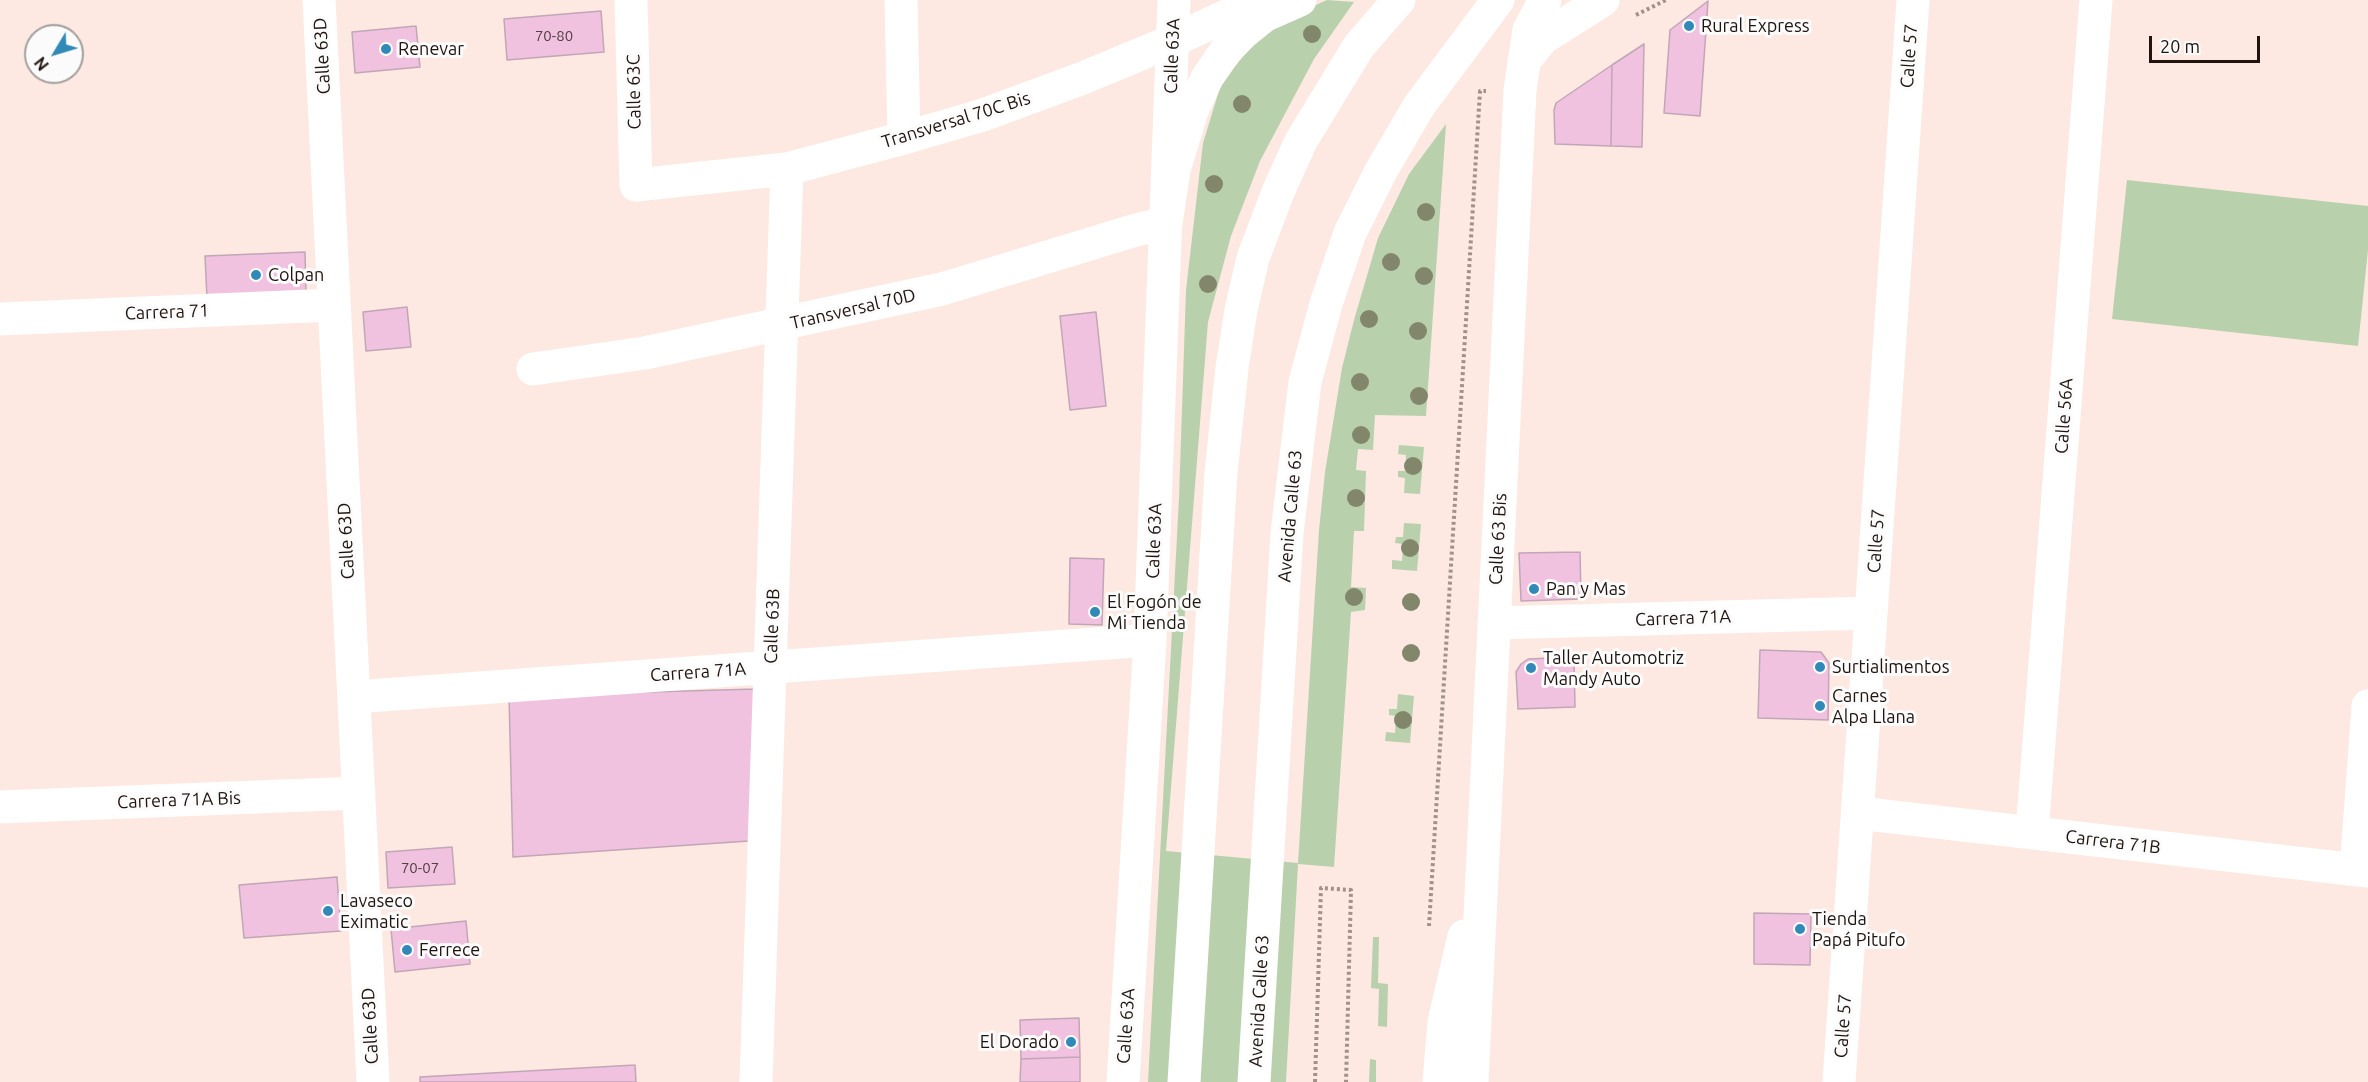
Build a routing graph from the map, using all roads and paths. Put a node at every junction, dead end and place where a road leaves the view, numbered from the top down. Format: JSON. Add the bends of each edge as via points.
{"nodes":[{"id":1,"x":319,"y":0,"type":"edge"},
{"id":2,"x":632,"y":0,"type":"edge"},
{"id":3,"x":901,"y":0,"type":"edge"},
{"id":4,"x":1174,"y":0,"type":"edge"},
{"id":5,"x":1261,"y":0,"type":"edge"},
{"id":6,"x":1300,"y":0,"type":"edge"},
{"id":7,"x":1399,"y":0,"type":"edge"},
{"id":8,"x":1498,"y":0,"type":"edge"},
{"id":9,"x":1545,"y":0,"type":"edge"},
{"id":10,"x":1603,"y":0,"type":"edge"},
{"id":11,"x":1913,"y":0,"type":"edge"},
{"id":12,"x":2096,"y":0,"type":"edge"},
{"id":13,"x":1172,"y":41,"type":"junction"},
{"id":14,"x":1523,"y":63,"type":"junction"},
{"id":15,"x":1480,"y":92,"type":"dead end"},
{"id":16,"x":904,"y":138,"type":"junction"},
{"id":17,"x":787,"y":169,"type":"junction"},
{"id":18,"x":636,"y":185,"type":"joint"},
{"id":19,"x":1166,"y":223,"type":"junction"},
{"id":20,"x":334,"y":305,"type":"junction"},
{"id":21,"x":0,"y":320,"type":"edge"},
{"id":22,"x":782,"y":325,"type":"junction"},
{"id":23,"x":533,"y":369,"type":"dead end"},
{"id":24,"x":1871,"y":612,"type":"junction"},
{"id":25,"x":1494,"y":623,"type":"junction"},
{"id":26,"x":1150,"y":640,"type":"junction"},
{"id":27,"x":770,"y":667,"type":"junction"},
{"id":28,"x":354,"y":697,"type":"junction"},
{"id":29,"x":2368,"y":706,"type":"edge"},
{"id":30,"x":358,"y":793,"type":"junction"},
{"id":31,"x":0,"y":807,"type":"edge"},
{"id":32,"x":1858,"y":813,"type":"junction"},
{"id":33,"x":2032,"y":832,"type":"junction"},
{"id":34,"x":1483,"y":859,"type":"junction"},
{"id":35,"x":2362,"y":871,"type":"edge"},
{"id":36,"x":1428,"y":928,"type":"dead end"},
{"id":37,"x":373,"y":1082,"type":"edge"},
{"id":38,"x":756,"y":1082,"type":"edge"},
{"id":39,"x":1123,"y":1082,"type":"edge"},
{"id":40,"x":1184,"y":1082,"type":"edge"},
{"id":41,"x":1254,"y":1082,"type":"edge"},
{"id":42,"x":1315,"y":1082,"type":"edge"},
{"id":43,"x":1346,"y":1082,"type":"edge"},
{"id":44,"x":1438,"y":1082,"type":"edge"},
{"id":45,"x":1472,"y":1082,"type":"edge"},
{"id":46,"x":1839,"y":1082,"type":"edge"}],
"edges":[{"from":1,"to":20,"type":"street","name":"Calle 63D"},
{"from":2,"to":18,"type":"street","name":"Calle 63C"},
{"from":3,"to":16,"type":"street"},
{"from":4,"to":13,"type":"street","name":"Calle 63A"},
{"from":5,"to":13,"type":"street","name":"Transversal 70C Bis"},
{"from":6,"to":19,"type":"street","via":[[1264,16],[1244,32],[1208,78],[1192,111],[1174,170]]},
{"from":7,"to":40,"type":"street","via":[[1359,46],[1301,141],[1253,258],[1241,310],[1221,473]]},
{"from":8,"to":41,"type":"street","name":"Avenida Calle 63","via":[[1419,106],[1381,171],[1350,233],[1305,382],[1287,533]]},
{"from":9,"to":14,"type":"street","name":"Calle 63 Bis","via":[[1529,30]]},
{"from":10,"to":14,"type":"street","via":[[1543,38]]},
{"from":11,"to":24,"type":"street","name":"Calle 57"},
{"from":12,"to":33,"type":"street","name":"Calle 56A"},
{"from":13,"to":16,"type":"street","name":"Transversal 70C Bis","via":[[983,115]]},
{"from":13,"to":19,"type":"street","name":"Calle 63A"},
{"from":14,"to":25,"type":"street","name":"Calle 63 Bis"},
{"from":15,"to":36,"type":"path"},
{"from":16,"to":17,"type":"street","name":"Transversal 70C Bis"},
{"from":17,"to":18,"type":"street","name":"Transversal 70C Bis"},
{"from":17,"to":22,"type":"street","name":"Calle 63B"},
{"from":19,"to":22,"type":"street","name":"Transversal 70D","via":[[942,289]]},
{"from":19,"to":26,"type":"street","name":"Calle 63A"},
{"from":20,"to":21,"type":"street","name":"Carrera 71"},
{"from":20,"to":28,"type":"street","name":"Calle 63D"},
{"from":22,"to":23,"type":"street","name":"Transversal 70D","via":[[645,353]]},
{"from":22,"to":27,"type":"street","name":"Calle 63B"},
{"from":24,"to":25,"type":"street","name":"Carrera 71A"},
{"from":24,"to":32,"type":"street","name":"Calle 57"},
{"from":25,"to":34,"type":"street","name":"Calle 63 Bis"},
{"from":26,"to":27,"type":"street","name":"Carrera 71A"},
{"from":26,"to":39,"type":"street","name":"Calle 63A"},
{"from":27,"to":28,"type":"street","name":"Carrera 71A"},
{"from":27,"to":38,"type":"street","name":"Calle 63B"},
{"from":28,"to":30,"type":"street","name":"Calle 63D"},
{"from":29,"to":35,"type":"street"},
{"from":30,"to":31,"type":"street","name":"Carrera 71A Bis"},
{"from":30,"to":37,"type":"street","name":"Calle 63D"},
{"from":32,"to":33,"type":"street","name":"Carrera 71B"},
{"from":32,"to":46,"type":"street","name":"Calle 57"},
{"from":33,"to":35,"type":"street","name":"Carrera 71B"},
{"from":34,"to":44,"type":"street","via":[[1444,1022]]},
{"from":34,"to":45,"type":"street","name":"Calle 63 Bis"},
{"from":42,"to":43,"type":"path","via":[[1321,888],[1351,890]]}]}
